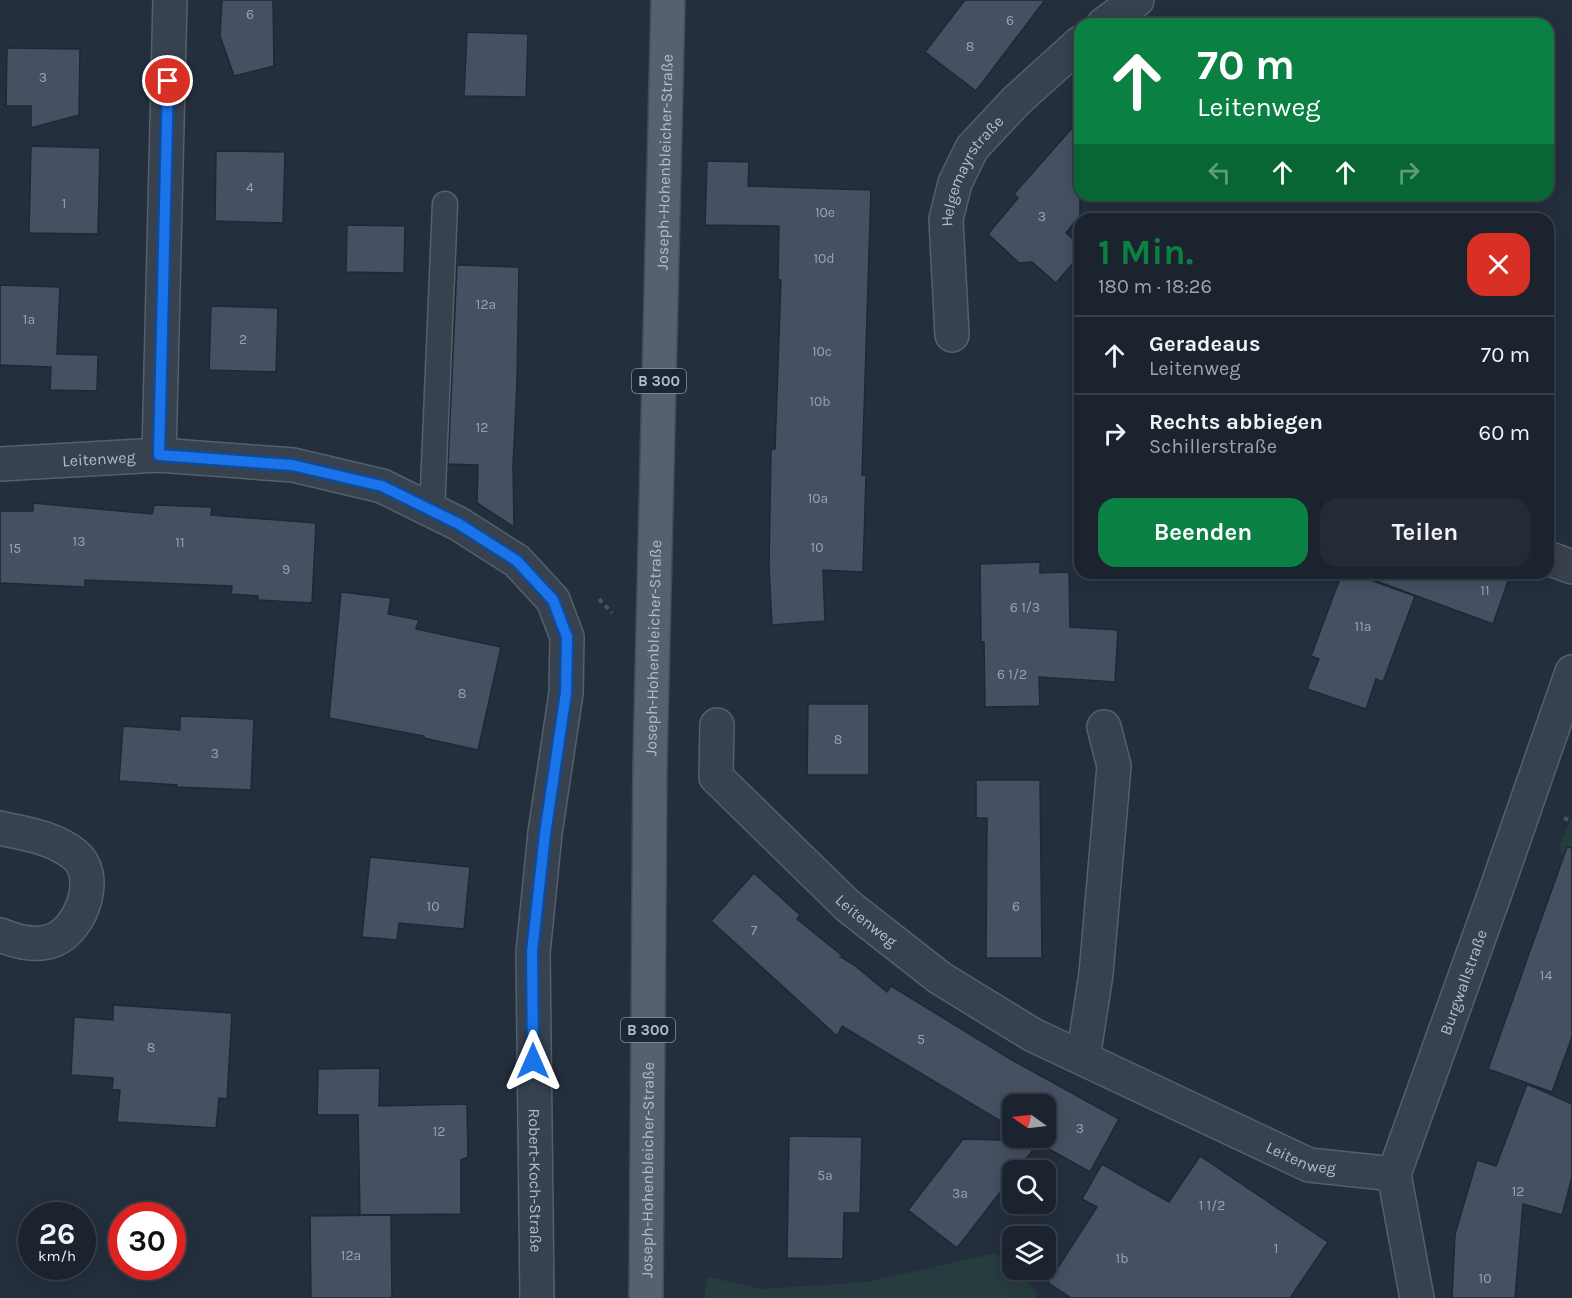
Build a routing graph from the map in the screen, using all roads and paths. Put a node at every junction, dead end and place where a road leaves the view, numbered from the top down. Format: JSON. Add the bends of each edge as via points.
{"nodes":[{"id":1,"x":170,"y":0,"type":"edge"},
{"id":2,"x":668,"y":0,"type":"edge"},
{"id":3,"x":1137,"y":0,"type":"edge"},
{"id":4,"x":1112,"y":18,"type":"edge"},
{"id":5,"x":1074,"y":48,"type":"edge"},
{"id":6,"x":445,"y":204,"type":"dead end"},
{"id":7,"x":952,"y":335,"type":"dead end"},
{"id":8,"x":159,"y":455,"type":"junction"},
{"id":9,"x":0,"y":464,"type":"edge"},
{"id":10,"x":432,"y":512,"type":"junction"},
{"id":11,"x":1554,"y":560,"type":"edge"},
{"id":12,"x":1572,"y":567,"type":"edge"},
{"id":13,"x":553,"y":600,"type":"joint"},
{"id":14,"x":1572,"y":672,"type":"edge"},
{"id":15,"x":717,"y":725,"type":"dead end"},
{"id":16,"x":1104,"y":727,"type":"dead end"},
{"id":17,"x":0,"y":828,"type":"edge"},
{"id":18,"x":0,"y":935,"type":"edge"},
{"id":19,"x":1083,"y":1058,"type":"junction"},
{"id":20,"x":1394,"y":1174,"type":"junction"},
{"id":21,"x":537,"y":1298,"type":"edge"},
{"id":22,"x":646,"y":1298,"type":"edge"},
{"id":23,"x":1417,"y":1298,"type":"edge"}],
"edges":[{"from":1,"to":8,"type":"street"},
{"from":2,"to":22,"type":"main road","name":"Joseph-Hohenbleicher-Straße","number":"B 300","via":[[650,762]]},
{"from":3,"to":4,"type":"street"},
{"from":5,"to":7,"type":"street","name":"Helgemayrstraße","via":[[972,148],[955,183],[946,219]]},
{"from":6,"to":10,"type":"lane"},
{"from":8,"to":9,"type":"street","name":"Leitenweg"},
{"from":8,"to":10,"type":"street","name":"Leitenweg","via":[[292,465],[382,486]]},
{"from":10,"to":13,"type":"street","name":"Leitenweg","via":[[459,524],[517,561]]},
{"from":11,"to":12,"type":"street"},
{"from":13,"to":21,"type":"street","name":"Robert-Koch-Straße","via":[[567,637],[566,681],[532,952]]},
{"from":14,"to":20,"type":"street","name":"Burgwallstraße"},
{"from":15,"to":19,"type":"street","name":"Leitenweg","via":[[716,777],[848,906],[940,978],[1033,1035]]},
{"from":16,"to":19,"type":"street","via":[[1113,766],[1096,974]]},
{"from":17,"to":18,"type":"street","via":[[52,840],[76,855],[88,884],[82,908],[70,928],[55,940],[32,944]]},
{"from":19,"to":20,"type":"street","name":"Leitenweg","via":[[1309,1165]]},
{"from":20,"to":23,"type":"street"}]}
